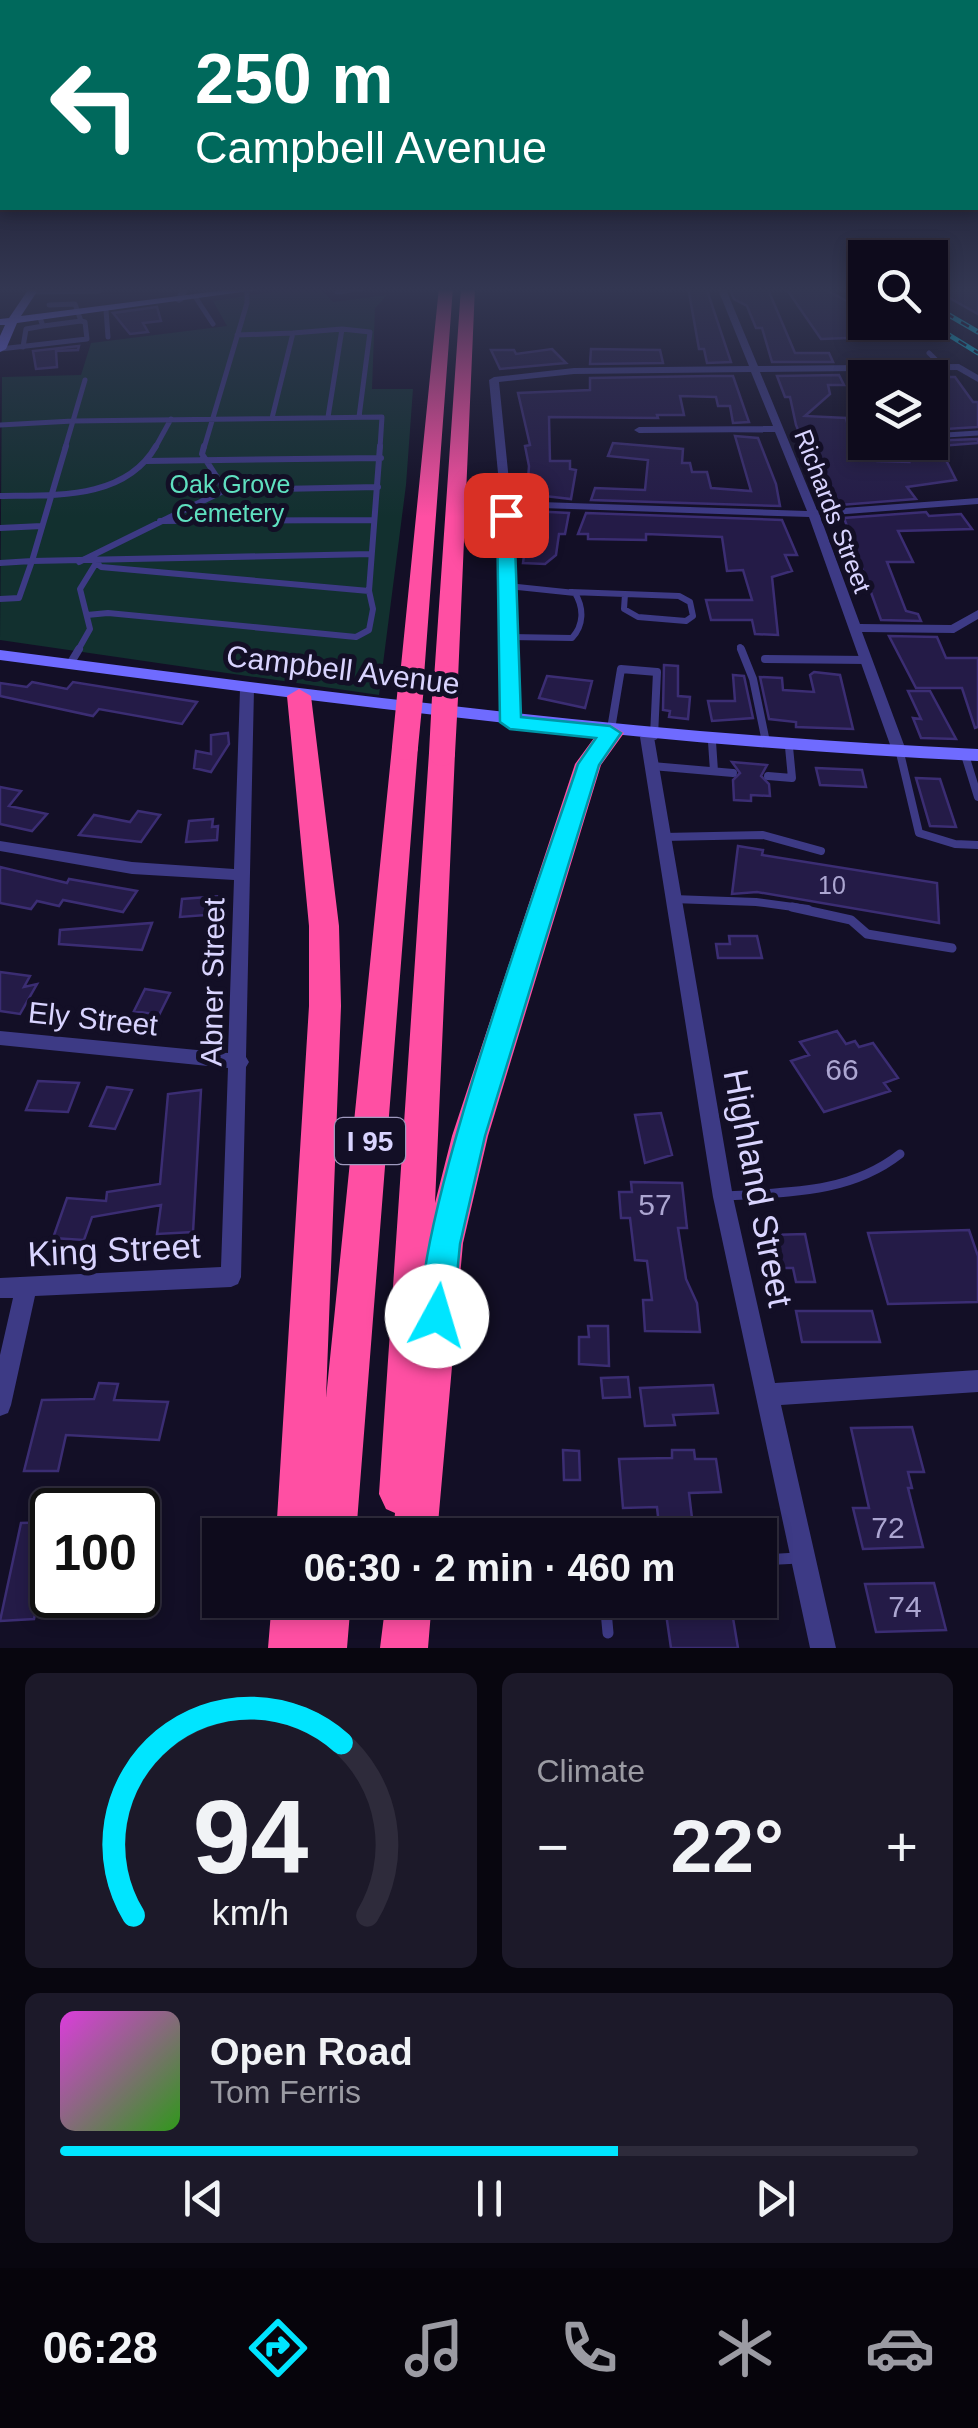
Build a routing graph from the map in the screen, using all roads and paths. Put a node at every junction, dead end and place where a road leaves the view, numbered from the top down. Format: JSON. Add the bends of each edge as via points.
{"nodes":[{"id":1,"x":229,"y":364,"type":"edge"},
{"id":2,"x":285,"y":364,"type":"edge"},
{"id":3,"x":337,"y":364,"type":"edge"},
{"id":4,"x":366,"y":364,"type":"edge"},
{"id":5,"x":439,"y":364,"type":"edge"},
{"id":6,"x":464,"y":364,"type":"edge"},
{"id":7,"x":752,"y":366,"type":"junction"},
{"id":8,"x":848,"y":367,"type":"edge"},
{"id":9,"x":948,"y":367,"type":"edge"},
{"id":10,"x":978,"y":379,"type":"edge"},
{"id":11,"x":84,"y":380,"type":"dead end"},
{"id":12,"x":359,"y":417,"type":"junction"},
{"id":13,"x":213,"y":418,"type":"junction"},
{"id":14,"x":272,"y":418,"type":"junction"},
{"id":15,"x":328,"y":418,"type":"junction"},
{"id":16,"x":171,"y":419,"type":"junction"},
{"id":17,"x":73,"y":421,"type":"junction"},
{"id":18,"x":0,"y":425,"type":"edge"},
{"id":19,"x":777,"y":429,"type":"junction"},
{"id":20,"x":639,"y":430,"type":"dead end"},
{"id":21,"x":978,"y":433,"type":"edge"},
{"id":22,"x":948,"y":435,"type":"edge"},
{"id":23,"x":381,"y":458,"type":"junction"},
{"id":24,"x":206,"y":460,"type":"junction"},
{"id":25,"x":146,"y":461,"type":"junction"},
{"id":26,"x":378,"y":487,"type":"junction"},
{"id":27,"x":225,"y":490,"type":"junction"},
{"id":28,"x":51,"y":494,"type":"junction"},
{"id":29,"x":0,"y":496,"type":"edge"},
{"id":30,"x":978,"y":501,"type":"edge"},
{"id":31,"x":506,"y":504,"type":"junction"},
{"id":32,"x":814,"y":514,"type":"junction"},
{"id":33,"x":374,"y":520,"type":"junction"},
{"id":34,"x":160,"y":521,"type":"junction"},
{"id":35,"x":42,"y":526,"type":"junction"},
{"id":36,"x":0,"y":528,"type":"edge"},
{"id":37,"x":371,"y":554,"type":"junction"},
{"id":38,"x":32,"y":560,"type":"junction"},
{"id":39,"x":79,"y":562,"type":"junction"},
{"id":40,"x":96,"y":562,"type":"junction"},
{"id":41,"x":0,"y":563,"type":"edge"},
{"id":42,"x":505,"y":586,"type":"junction"},
{"id":43,"x":369,"y":591,"type":"junction"},
{"id":44,"x":571,"y":592,"type":"junction"},
{"id":45,"x":625,"y":592,"type":"junction"},
{"id":46,"x":0,"y":600,"type":"edge"},
{"id":47,"x":978,"y":614,"type":"edge"},
{"id":48,"x":87,"y":615,"type":"junction"},
{"id":49,"x":854,"y":628,"type":"junction"},
{"id":50,"x":510,"y":637,"type":"junction"},
{"id":51,"x":740,"y":646,"type":"dead end"},
{"id":52,"x":0,"y":655,"type":"edge"},
{"id":53,"x":765,"y":659,"type":"dead end"},
{"id":54,"x":867,"y":660,"type":"junction"},
{"id":55,"x":70,"y":664,"type":"junction"},
{"id":56,"x":247,"y":688,"type":"junction"},
{"id":57,"x":299,"y":696,"type":"junction"},
{"id":58,"x":510,"y":722,"type":"junction"},
{"id":59,"x":610,"y":733,"type":"junction"},
{"id":60,"x":650,"y":737,"type":"junction"},
{"id":61,"x":712,"y":742,"type":"junction"},
{"id":62,"x":767,"y":746,"type":"junction"},
{"id":63,"x":789,"y":748,"type":"junction"},
{"id":64,"x":900,"y":752,"type":"junction"},
{"id":65,"x":972,"y":755,"type":"edge"},
{"id":66,"x":652,"y":766,"type":"junction"},
{"id":67,"x":714,"y":771,"type":"junction"},
{"id":68,"x":733,"y":773,"type":"dead end"},
{"id":69,"x":768,"y":776,"type":"dead end"},
{"id":70,"x":978,"y":797,"type":"edge"},
{"id":71,"x":663,"y":836,"type":"junction"},
{"id":72,"x":0,"y":846,"type":"edge"},
{"id":73,"x":978,"y":846,"type":"edge"},
{"id":74,"x":821,"y":851,"type":"dead end"},
{"id":75,"x":243,"y":875,"type":"junction"},
{"id":76,"x":674,"y":899,"type":"junction"},
{"id":77,"x":952,"y":948,"type":"dead end"},
{"id":78,"x":0,"y":1038,"type":"edge"},
{"id":79,"x":240,"y":1062,"type":"junction"},
{"id":80,"x":900,"y":1154,"type":"dead end"},
{"id":81,"x":723,"y":1196,"type":"junction"},
{"id":82,"x":232,"y":1276,"type":"joint"},
{"id":83,"x":0,"y":1288,"type":"edge"},
{"id":84,"x":26,"y":1288,"type":"junction"},
{"id":85,"x":978,"y":1381,"type":"edge"},
{"id":86,"x":766,"y":1395,"type":"junction"},
{"id":87,"x":0,"y":1405,"type":"edge"},
{"id":88,"x":299,"y":1518,"type":"edge"},
{"id":89,"x":336,"y":1518,"type":"edge"},
{"id":90,"x":400,"y":1518,"type":"edge"},
{"id":91,"x":417,"y":1518,"type":"edge"},
{"id":92,"x":803,"y":1558,"type":"junction"},
{"id":93,"x":777,"y":1559,"type":"edge"},
{"id":94,"x":293,"y":1618,"type":"edge"},
{"id":95,"x":326,"y":1618,"type":"edge"},
{"id":96,"x":395,"y":1618,"type":"edge"},
{"id":97,"x":406,"y":1618,"type":"edge"},
{"id":98,"x":607,"y":1618,"type":"edge"},
{"id":99,"x":608,"y":1634,"type":"dead end"},
{"id":100,"x":292,"y":1648,"type":"edge"},
{"id":101,"x":323,"y":1648,"type":"edge"},
{"id":102,"x":393,"y":1648,"type":"edge"},
{"id":103,"x":404,"y":1648,"type":"edge"},
{"id":104,"x":823,"y":1648,"type":"edge"}],
"edges":[{"from":1,"to":13,"type":"lane"},
{"from":2,"to":14,"type":"lane"},
{"from":3,"to":15,"type":"lane"},
{"from":4,"to":12,"type":"lane"},
{"from":5,"to":89,"type":"highway","number":"I 95","bridge":true},
{"from":6,"to":90,"type":"highway","number":"I 95","bridge":true},
{"from":7,"to":8,"type":"street"},
{"from":7,"to":19,"type":"street","name":"Richards Street"},
{"from":7,"to":31,"type":"street","via":[[574,370],[496,379]]},
{"from":9,"to":10,"type":"street"},
{"from":11,"to":17,"type":"lane"},
{"from":12,"to":15,"type":"lane"},
{"from":12,"to":23,"type":"lane","via":[[382,417]]},
{"from":13,"to":14,"type":"lane"},
{"from":13,"to":16,"type":"lane"},
{"from":13,"to":24,"type":"lane"},
{"from":14,"to":15,"type":"lane"},
{"from":16,"to":17,"type":"lane"},
{"from":16,"to":25,"type":"lane"},
{"from":17,"to":18,"type":"lane"},
{"from":17,"to":28,"type":"lane"},
{"from":19,"to":20,"type":"street"},
{"from":19,"to":32,"type":"street","name":"Richards Street"},
{"from":21,"to":22,"type":"lane"},
{"from":23,"to":24,"type":"lane"},
{"from":23,"to":26,"type":"lane"},
{"from":24,"to":25,"type":"lane"},
{"from":24,"to":27,"type":"lane"},
{"from":25,"to":28,"type":"lane","via":[[117,480]]},
{"from":26,"to":27,"type":"lane"},
{"from":26,"to":33,"type":"lane"},
{"from":27,"to":34,"type":"lane"},
{"from":28,"to":29,"type":"lane"},
{"from":28,"to":35,"type":"lane"},
{"from":30,"to":32,"type":"street"},
{"from":31,"to":32,"type":"street"},
{"from":31,"to":42,"type":"street"},
{"from":32,"to":49,"type":"street","name":"Richards Street"},
{"from":33,"to":34,"type":"lane"},
{"from":33,"to":37,"type":"lane"},
{"from":34,"to":39,"type":"lane"},
{"from":35,"to":36,"type":"lane"},
{"from":35,"to":38,"type":"lane"},
{"from":37,"to":40,"type":"lane"},
{"from":37,"to":43,"type":"lane"},
{"from":38,"to":39,"type":"lane"},
{"from":38,"to":41,"type":"lane"},
{"from":38,"to":46,"type":"lane","via":[[19,598]]},
{"from":39,"to":40,"type":"lane"},
{"from":40,"to":43,"type":"lane"},
{"from":40,"to":48,"type":"lane","via":[[79,590]]},
{"from":42,"to":44,"type":"lane"},
{"from":42,"to":50,"type":"street"},
{"from":43,"to":48,"type":"lane","via":[[370,630],[356,637]]},
{"from":44,"to":45,"type":"lane"},
{"from":44,"to":50,"type":"lane","via":[[580,599],[576,636]]},
{"from":45,"to":45,"type":"lane","via":[[684,597],[693,616],[632,616],[624,609]]},
{"from":47,"to":49,"type":"street","via":[[954,630]]},
{"from":48,"to":55,"type":"lane","via":[[89,634]]},
{"from":49,"to":54,"type":"street","name":"Richards Street"},
{"from":50,"to":58,"type":"street"},
{"from":51,"to":62,"type":"lane"},
{"from":52,"to":55,"type":"main road","name":"Campbell Avenue"},
{"from":53,"to":54,"type":"lane"},
{"from":54,"to":64,"type":"street","name":"Richards Street"},
{"from":55,"to":56,"type":"main road","name":"Campbell Avenue"},
{"from":56,"to":57,"type":"main road","name":"Campbell Avenue"},
{"from":56,"to":75,"type":"street","name":"Abner Street"},
{"from":57,"to":58,"type":"main road","name":"Campbell Avenue"},
{"from":57,"to":88,"type":"highway","via":[[324,926],[325,1006]]},
{"from":58,"to":59,"type":"main road","name":"Campbell Avenue"},
{"from":59,"to":60,"type":"main road","name":"Campbell Avenue"},
{"from":59,"to":60,"type":"lane","via":[[621,669],[657,672]]},
{"from":59,"to":91,"type":"highway","via":[[588,764],[470,1136],[448,1226]]},
{"from":60,"to":61,"type":"main road","name":"Campbell Avenue"},
{"from":60,"to":66,"type":"street","name":"Highland Street"},
{"from":61,"to":62,"type":"main road","name":"Campbell Avenue"},
{"from":61,"to":67,"type":"lane"},
{"from":62,"to":63,"type":"main road","name":"Campbell Avenue"},
{"from":63,"to":64,"type":"main road","name":"Campbell Avenue"},
{"from":63,"to":69,"type":"lane","via":[[792,778]]},
{"from":64,"to":65,"type":"main road","name":"Campbell Avenue"},
{"from":64,"to":73,"type":"lane","via":[[919,833]]},
{"from":65,"to":70,"type":"lane"},
{"from":66,"to":67,"type":"lane"},
{"from":66,"to":71,"type":"street","name":"Highland Street"},
{"from":67,"to":68,"type":"lane"},
{"from":71,"to":74,"type":"lane","via":[[734,831],[789,837]]},
{"from":71,"to":76,"type":"street","name":"Highland Street"},
{"from":72,"to":75,"type":"street","via":[[132,868]]},
{"from":75,"to":79,"type":"street","name":"Abner Street"},
{"from":76,"to":77,"type":"lane","via":[[803,908],[851,920],[868,934]]},
{"from":76,"to":81,"type":"street","name":"Highland Street"},
{"from":78,"to":79,"type":"street","name":"Ely Street"},
{"from":79,"to":82,"type":"street","name":"Abner Street"},
{"from":80,"to":81,"type":"lane","via":[[880,1174],[833,1187]]},
{"from":81,"to":86,"type":"street","name":"Highland Street"},
{"from":82,"to":84,"type":"street","name":"King Street"},
{"from":83,"to":84,"type":"street","name":"King Street"},
{"from":84,"to":87,"type":"street"},
{"from":85,"to":86,"type":"street"},
{"from":86,"to":92,"type":"street","name":"Highland Street"},
{"from":92,"to":93,"type":"lane"},
{"from":92,"to":104,"type":"street","name":"Highland Street"},
{"from":94,"to":100,"type":"highway"},
{"from":95,"to":101,"type":"highway"},
{"from":96,"to":102,"type":"highway"},
{"from":97,"to":103,"type":"highway"},
{"from":98,"to":99,"type":"lane"}]}
